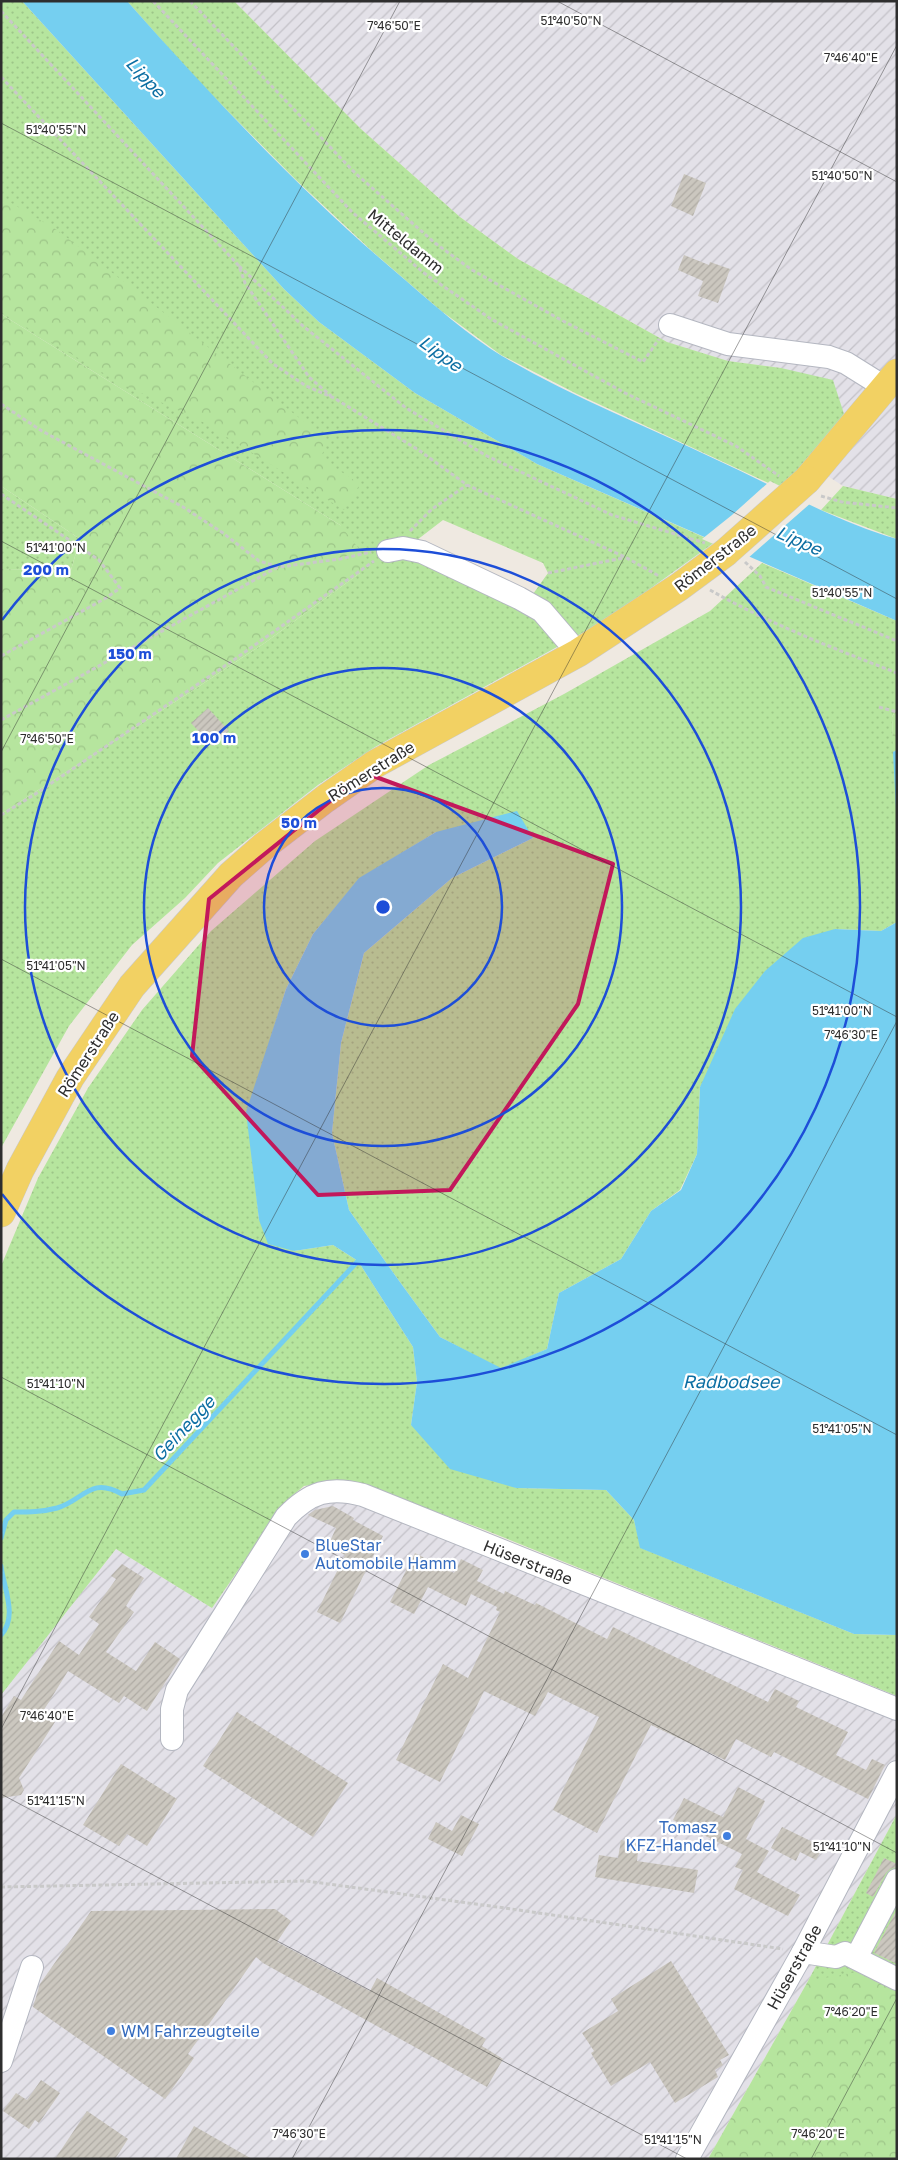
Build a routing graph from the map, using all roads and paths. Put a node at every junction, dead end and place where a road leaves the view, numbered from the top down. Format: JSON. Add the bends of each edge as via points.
{"nodes":[{"id":1,"x":153,"y":1,"type":"edge"},
{"id":2,"x":190,"y":1,"type":"edge"},
{"id":3,"x":1,"y":11,"type":"edge"},
{"id":4,"x":1,"y":77,"type":"edge"},
{"id":5,"x":239,"y":266,"type":"junction"},
{"id":6,"x":670,"y":325,"type":"joint"},
{"id":7,"x":891,"y":381,"type":"edge"},
{"id":8,"x":334,"y":398,"type":"junction"},
{"id":9,"x":1,"y":404,"type":"edge"},
{"id":10,"x":699,"y":428,"type":"dead end"},
{"id":11,"x":467,"y":485,"type":"junction"},
{"id":12,"x":1,"y":494,"type":"edge"},
{"id":13,"x":698,"y":539,"type":"dead end"},
{"id":14,"x":388,"y":551,"type":"junction"},
{"id":15,"x":625,"y":557,"type":"junction"},
{"id":16,"x":736,"y":558,"type":"junction"},
{"id":17,"x":278,"y":567,"type":"junction"},
{"id":18,"x":548,"y":573,"type":"dead end"},
{"id":19,"x":685,"y":583,"type":"junction"},
{"id":20,"x":897,"y":641,"type":"edge"},
{"id":21,"x":578,"y":653,"type":"junction"},
{"id":22,"x":1,"y":656,"type":"edge"},
{"id":23,"x":897,"y":673,"type":"edge"},
{"id":24,"x":879,"y":707,"type":"dead end"},
{"id":25,"x":897,"y":712,"type":"edge"},
{"id":26,"x":1,"y":720,"type":"edge"},
{"id":27,"x":1,"y":815,"type":"edge"},
{"id":28,"x":1,"y":1213,"type":"edge"},
{"id":29,"x":897,"y":1709,"type":"edge"},
{"id":30,"x":172,"y":1739,"type":"dead end"},
{"id":31,"x":897,"y":1772,"type":"edge"},
{"id":32,"x":897,"y":1880,"type":"edge"},
{"id":33,"x":1,"y":1887,"type":"edge"},
{"id":34,"x":803,"y":1952,"type":"junction"},
{"id":35,"x":856,"y":1958,"type":"junction"},
{"id":36,"x":32,"y":1967,"type":"dead end"},
{"id":37,"x":897,"y":1979,"type":"edge"},
{"id":38,"x":1,"y":2061,"type":"edge"},
{"id":39,"x":687,"y":2159,"type":"edge"}],
"edges":[{"from":1,"to":10,"type":"path","name":"Mitteldamm","via":[[352,212],[424,273],[491,319],[625,393]]},
{"from":2,"to":6,"type":"path","via":[[355,173],[435,243],[472,270],[643,362]]},
{"from":3,"to":5,"type":"path"},
{"from":4,"to":8,"type":"path","via":[[272,363],[306,386]]},
{"from":5,"to":8,"type":"path","via":[[245,283],[309,377]]},
{"from":5,"to":13,"type":"path","via":[[304,326],[406,408],[487,456],[612,515]]},
{"from":6,"to":7,"type":"street","via":[[728,344],[829,358]]},
{"from":7,"to":16,"type":"main road","name":"Römerstraße","bridge":true,"via":[[808,480]]},
{"from":8,"to":11,"type":"path","via":[[420,451]]},
{"from":9,"to":17,"type":"path","via":[[42,431],[183,507],[259,561]]},
{"from":11,"to":14,"type":"path","via":[[432,509]]},
{"from":11,"to":15,"type":"path"},
{"from":12,"to":22,"type":"path","via":[[100,560],[120,588]]},
{"from":14,"to":17,"type":"path"},
{"from":14,"to":21,"type":"street","via":[[403,548],[422,552],[520,598],[546,615]]},
{"from":14,"to":27,"type":"path","via":[[235,659]]},
{"from":15,"to":18,"type":"path"},
{"from":15,"to":19,"type":"path"},
{"from":16,"to":19,"type":"main road","name":"Römerstraße"},
{"from":16,"to":20,"type":"path","via":[[760,576],[766,587]]},
{"from":17,"to":26,"type":"path"},
{"from":19,"to":21,"type":"main road","name":"Römerstraße"},
{"from":19,"to":23,"type":"path"},
{"from":21,"to":28,"type":"main road","name":"Römerstraße","via":[[375,764],[325,799],[232,874],[132,986],[70,1078],[20,1170]]},
{"from":24,"to":25,"type":"path"},
{"from":29,"to":30,"type":"street","name":"Hüserstraße","via":[[345,1490],[327,1491],[306,1499],[286,1517],[178,1690],[172,1710]]},
{"from":31,"to":34,"type":"street","name":"Hüserstraße"},
{"from":32,"to":35,"type":"street"},
{"from":33,"to":34,"type":"path","via":[[306,1881]]},
{"from":34,"to":35,"type":"street","via":[[836,1957],[845,1953]]},
{"from":34,"to":39,"type":"street","name":"Hüserstraße"},
{"from":35,"to":37,"type":"street"},
{"from":36,"to":38,"type":"street"}]}
